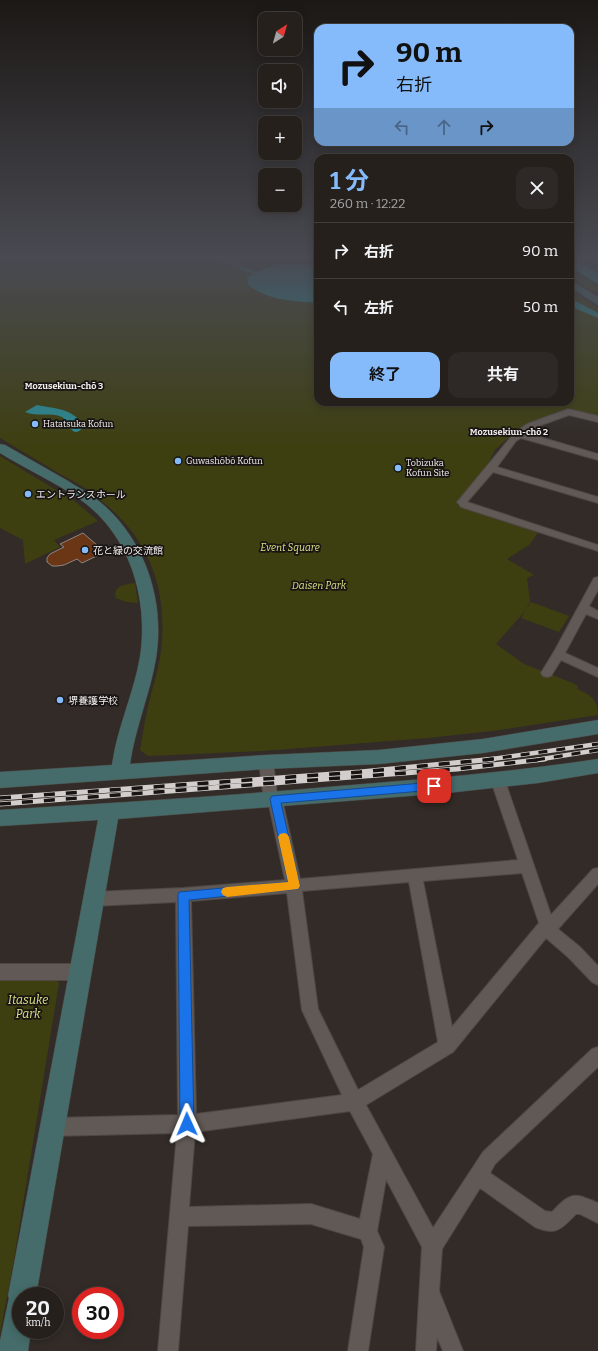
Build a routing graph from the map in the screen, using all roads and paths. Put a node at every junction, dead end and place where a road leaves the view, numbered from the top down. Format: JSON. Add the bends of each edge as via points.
{"nodes":[{"id":1,"x":598,"y":419,"type":"edge"},
{"id":2,"x":518,"y":434,"type":"junction"},
{"id":3,"x":0,"y":448,"type":"edge"},
{"id":4,"x":598,"y":457,"type":"edge"},
{"id":5,"x":491,"y":468,"type":"junction"},
{"id":6,"x":598,"y":500,"type":"edge"},
{"id":7,"x":598,"y":548,"type":"edge"},
{"id":8,"x":598,"y":580,"type":"edge"},
{"id":9,"x":583,"y":608,"type":"junction"},
{"id":10,"x":598,"y":615,"type":"edge"},
{"id":11,"x":560,"y":655,"type":"junction"},
{"id":12,"x":598,"y":673,"type":"edge"},
{"id":13,"x":547,"y":674,"type":"dead end"},
{"id":14,"x":598,"y":727,"type":"edge"},
{"id":15,"x":266,"y":762,"type":"junction"},
{"id":16,"x":598,"y":766,"type":"edge"},
{"id":17,"x":120,"y":771,"type":"junction"},
{"id":18,"x":0,"y":780,"type":"edge"},
{"id":19,"x":498,"y":780,"type":"junction"},
{"id":20,"x":273,"y":800,"type":"junction"},
{"id":21,"x":109,"y":812,"type":"junction"},
{"id":22,"x":0,"y":818,"type":"edge"},
{"id":23,"x":526,"y":866,"type":"junction"},
{"id":24,"x":598,"y":874,"type":"edge"},
{"id":25,"x":415,"y":876,"type":"junction"},
{"id":26,"x":294,"y":886,"type":"junction"},
{"id":27,"x":183,"y":895,"type":"junction"},
{"id":28,"x":93,"y":899,"type":"junction"},
{"id":29,"x":548,"y":928,"type":"junction"},
{"id":30,"x":0,"y":972,"type":"edge"},
{"id":31,"x":78,"y":972,"type":"junction"},
{"id":32,"x":598,"y":977,"type":"edge"},
{"id":33,"x":447,"y":1046,"type":"junction"},
{"id":34,"x":598,"y":1055,"type":"edge"},
{"id":35,"x":354,"y":1102,"type":"junction"},
{"id":36,"x":187,"y":1124,"type":"junction"},
{"id":37,"x":52,"y":1127,"type":"junction"},
{"id":38,"x":382,"y":1154,"type":"junction"},
{"id":39,"x":477,"y":1175,"type":"junction"},
{"id":40,"x":598,"y":1213,"type":"edge"},
{"id":41,"x":179,"y":1217,"type":"junction"},
{"id":42,"x":367,"y":1231,"type":"junction"},
{"id":43,"x":432,"y":1246,"type":"junction"},
{"id":44,"x":24,"y":1287,"type":"edge"},
{"id":45,"x":429,"y":1290,"type":"junction"},
{"id":46,"x":15,"y":1339,"type":"edge"},
{"id":47,"x":13,"y":1351,"type":"edge"},
{"id":48,"x":168,"y":1351,"type":"edge"},
{"id":49,"x":358,"y":1351,"type":"edge"},
{"id":50,"x":426,"y":1351,"type":"edge"},
{"id":51,"x":452,"y":1351,"type":"edge"}],
"edges":[{"from":1,"to":2,"type":"street","via":[[568,412],[535,423]]},
{"from":2,"to":4,"type":"street"},
{"from":2,"to":5,"type":"street"},
{"from":3,"to":17,"type":"street","via":[[86,498],[122,535],[141,567],[150,601],[150,641],[142,686],[121,758]]},
{"from":5,"to":6,"type":"street"},
{"from":5,"to":7,"type":"street","via":[[462,502],[464,505]]},
{"from":8,"to":9,"type":"street"},
{"from":9,"to":10,"type":"street"},
{"from":9,"to":11,"type":"street"},
{"from":11,"to":12,"type":"street"},
{"from":11,"to":13,"type":"street"},
{"from":14,"to":15,"type":"street","via":[[475,747],[379,756]]},
{"from":15,"to":17,"type":"street"},
{"from":15,"to":20,"type":"street"},
{"from":16,"to":19,"type":"street"},
{"from":17,"to":18,"type":"street"},
{"from":19,"to":20,"type":"street"},
{"from":19,"to":23,"type":"street"},
{"from":20,"to":21,"type":"street"},
{"from":20,"to":26,"type":"street"},
{"from":21,"to":22,"type":"street"},
{"from":21,"to":28,"type":"street"},
{"from":23,"to":25,"type":"street"},
{"from":23,"to":29,"type":"street"},
{"from":24,"to":29,"type":"street"},
{"from":25,"to":26,"type":"street"},
{"from":25,"to":33,"type":"street"},
{"from":26,"to":27,"type":"street"},
{"from":26,"to":35,"type":"street","via":[[310,1010]]},
{"from":27,"to":28,"type":"street"},
{"from":27,"to":36,"type":"street"},
{"from":28,"to":31,"type":"street"},
{"from":29,"to":32,"type":"street"},
{"from":29,"to":33,"type":"street"},
{"from":30,"to":31,"type":"street"},
{"from":31,"to":37,"type":"street"},
{"from":33,"to":35,"type":"street"},
{"from":34,"to":39,"type":"street","via":[[488,1158]]},
{"from":35,"to":36,"type":"street"},
{"from":35,"to":38,"type":"street"},
{"from":36,"to":37,"type":"street"},
{"from":36,"to":41,"type":"street"},
{"from":37,"to":44,"type":"street"},
{"from":38,"to":42,"type":"street"},
{"from":38,"to":43,"type":"street"},
{"from":39,"to":40,"type":"street","via":[[542,1220],[555,1222],[572,1205],[580,1205]]},
{"from":39,"to":43,"type":"street"},
{"from":41,"to":42,"type":"street","via":[[312,1214]]},
{"from":41,"to":48,"type":"street"},
{"from":42,"to":49,"type":"street","via":[[374,1247]]},
{"from":43,"to":45,"type":"street"},
{"from":45,"to":50,"type":"street"},
{"from":45,"to":51,"type":"street"},
{"from":46,"to":47,"type":"street"}]}
